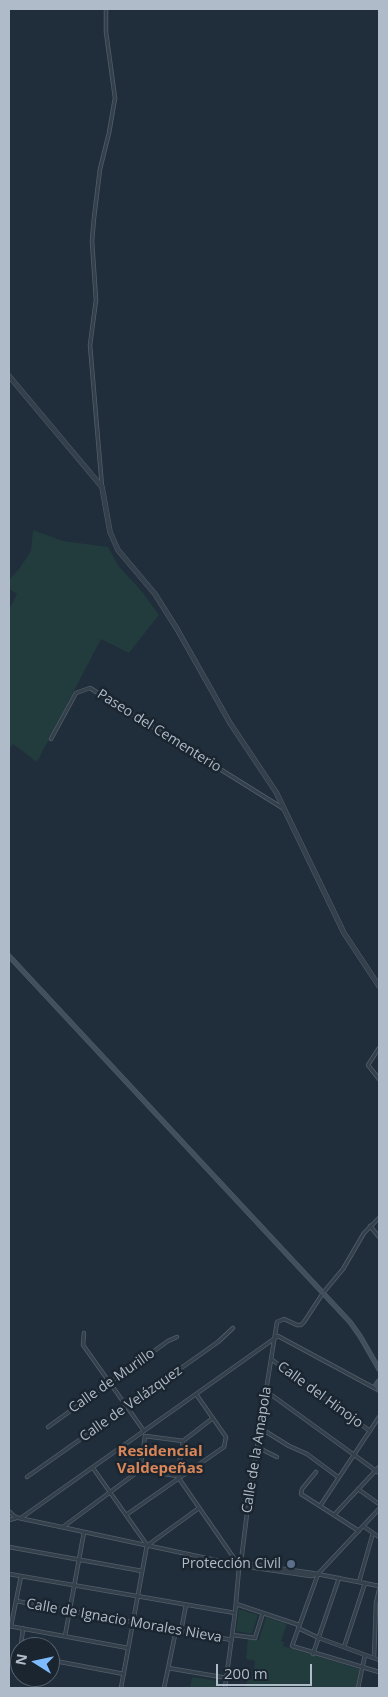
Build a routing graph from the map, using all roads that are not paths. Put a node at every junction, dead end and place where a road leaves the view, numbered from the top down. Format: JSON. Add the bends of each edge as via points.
{"nodes":[{"id":1,"x":106,"y":9,"type":"edge"},
{"id":2,"x":9,"y":376,"type":"edge"},
{"id":3,"x":102,"y":487,"type":"junction"},
{"id":4,"x":51,"y":739,"type":"dead end"},
{"id":5,"x":284,"y":810,"type":"junction"},
{"id":6,"x":9,"y":956,"type":"edge"},
{"id":7,"x":379,"y":986,"type":"edge"},
{"id":8,"x":379,"y":1048,"type":"edge"},
{"id":9,"x":379,"y":1079,"type":"edge"},
{"id":10,"x":379,"y":1218,"type":"edge"},
{"id":11,"x":370,"y":1226,"type":"junction"},
{"id":12,"x":379,"y":1237,"type":"edge"},
{"id":13,"x":323,"y":1293,"type":"junction"},
{"id":14,"x":233,"y":1328,"type":"dead end"},
{"id":15,"x":84,"y":1333,"type":"dead end"},
{"id":16,"x":178,"y":1337,"type":"dead end"},
{"id":17,"x":274,"y":1339,"type":"junction"},
{"id":18,"x":270,"y":1359,"type":"junction"},
{"id":19,"x":379,"y":1369,"type":"edge"},
{"id":20,"x":110,"y":1382,"type":"junction"},
{"id":21,"x":378,"y":1384,"type":"edge"},
{"id":22,"x":266,"y":1391,"type":"junction"},
{"id":23,"x":196,"y":1394,"type":"junction"},
{"id":24,"x":127,"y":1407,"type":"junction"},
{"id":25,"x":379,"y":1417,"type":"edge"},
{"id":26,"x":214,"y":1418,"type":"junction"},
{"id":27,"x":48,"y":1427,"type":"dead end"},
{"id":28,"x":260,"y":1428,"type":"junction"},
{"id":29,"x":144,"y":1430,"type":"junction"},
{"id":30,"x":370,"y":1431,"type":"junction"},
{"id":31,"x":145,"y":1436,"type":"junction"},
{"id":32,"x":182,"y":1441,"type":"junction"},
{"id":33,"x":257,"y":1447,"type":"junction"},
{"id":34,"x":354,"y":1454,"type":"junction"},
{"id":35,"x":277,"y":1457,"type":"dead end"},
{"id":36,"x":379,"y":1467,"type":"edge"},
{"id":37,"x":93,"y":1468,"type":"junction"},
{"id":38,"x":140,"y":1470,"type":"junction"},
{"id":39,"x":316,"y":1472,"type":"dead end"},
{"id":40,"x":377,"y":1472,"type":"edge"},
{"id":41,"x":338,"y":1476,"type":"junction"},
{"id":42,"x":27,"y":1477,"type":"dead end"},
{"id":43,"x":178,"y":1477,"type":"junction"},
{"id":44,"x":358,"y":1489,"type":"junction"},
{"id":45,"x":110,"y":1492,"type":"junction"},
{"id":46,"x":379,"y":1504,"type":"edge"},
{"id":47,"x":320,"y":1506,"type":"junction"},
{"id":48,"x":199,"y":1508,"type":"junction"},
{"id":49,"x":379,"y":1509,"type":"edge"},
{"id":50,"x":9,"y":1511,"type":"edge"},
{"id":51,"x":126,"y":1514,"type":"junction"},
{"id":52,"x":334,"y":1515,"type":"junction"},
{"id":53,"x":20,"y":1518,"type":"junction"},
{"id":54,"x":9,"y":1519,"type":"edge"},
{"id":55,"x":363,"y":1526,"type":"junction"},
{"id":56,"x":63,"y":1527,"type":"junction"},
{"id":57,"x":359,"y":1531,"type":"junction"},
{"id":58,"x":84,"y":1532,"type":"junction"},
{"id":59,"x":373,"y":1533,"type":"junction"},
{"id":60,"x":379,"y":1537,"type":"edge"},
{"id":61,"x":147,"y":1545,"type":"junction"},
{"id":62,"x":9,"y":1547,"type":"edge"},
{"id":63,"x":79,"y":1560,"type":"junction"},
{"id":64,"x":235,"y":1563,"type":"junction"},
{"id":65,"x":241,"y":1565,"type":"junction"},
{"id":66,"x":142,"y":1572,"type":"junction"},
{"id":67,"x":9,"y":1574,"type":"edge"},
{"id":68,"x":318,"y":1574,"type":"junction"},
{"id":69,"x":21,"y":1576,"type":"junction"},
{"id":70,"x":339,"y":1578,"type":"junction"},
{"id":71,"x":359,"y":1582,"type":"junction"},
{"id":72,"x":365,"y":1583,"type":"junction"},
{"id":73,"x":74,"y":1585,"type":"junction"},
{"id":74,"x":379,"y":1586,"type":"edge"},
{"id":75,"x":379,"y":1590,"type":"edge"},
{"id":76,"x":138,"y":1596,"type":"junction"},
{"id":77,"x":378,"y":1599,"type":"edge"},
{"id":78,"x":16,"y":1601,"type":"junction"},
{"id":79,"x":236,"y":1604,"type":"junction"},
{"id":80,"x":186,"y":1605,"type":"junction"},
{"id":81,"x":70,"y":1611,"type":"junction"},
{"id":82,"x":236,"y":1613,"type":"junction"},
{"id":83,"x":262,"y":1613,"type":"junction"},
{"id":84,"x":133,"y":1622,"type":"junction"},
{"id":85,"x":10,"y":1626,"type":"edge"},
{"id":86,"x":299,"y":1627,"type":"junction"},
{"id":87,"x":23,"y":1628,"type":"junction"},
{"id":88,"x":176,"y":1630,"type":"junction"},
{"id":89,"x":181,"y":1631,"type":"junction"},
{"id":90,"x":377,"y":1633,"type":"edge"},
{"id":91,"x":233,"y":1635,"type":"junction"},
{"id":92,"x":65,"y":1636,"type":"junction"},
{"id":93,"x":22,"y":1637,"type":"edge"},
{"id":94,"x":319,"y":1638,"type":"junction"},
{"id":95,"x":232,"y":1640,"type":"junction"},
{"id":96,"x":344,"y":1647,"type":"junction"},
{"id":97,"x":128,"y":1648,"type":"junction"},
{"id":98,"x":313,"y":1654,"type":"junction"},
{"id":99,"x":366,"y":1655,"type":"junction"},
{"id":100,"x":374,"y":1658,"type":"junction"},
{"id":101,"x":379,"y":1660,"type":"edge"},
{"id":102,"x":60,"y":1662,"type":"edge"},
{"id":103,"x":168,"y":1668,"type":"junction"},
{"id":104,"x":363,"y":1668,"type":"junction"},
{"id":105,"x":379,"y":1672,"type":"edge"},
{"id":106,"x":124,"y":1674,"type":"junction"},
{"id":107,"x":227,"y":1678,"type":"junction"},
{"id":108,"x":121,"y":1688,"type":"edge"},
{"id":109,"x":164,"y":1688,"type":"edge"},
{"id":110,"x":225,"y":1688,"type":"edge"},
{"id":111,"x":358,"y":1688,"type":"edge"}],
"edges":[{"from":1,"to":3,"type":"street","via":[[115,98],[94,218],[92,240],[96,300],[90,345]]},
{"from":2,"to":3,"type":"street"},
{"from":3,"to":5,"type":"street","via":[[110,532],[118,550],[155,594]]},
{"from":4,"to":5,"type":"street","name":"Paseo del Cementerio","via":[[76,693],[90,688]]},
{"from":5,"to":7,"type":"street","via":[[344,933]]},
{"from":6,"to":13,"type":"main road"},
{"from":8,"to":9,"type":"street","via":[[368,1065]]},
{"from":10,"to":11,"type":"street"},
{"from":11,"to":12,"type":"street"},
{"from":11,"to":13,"type":"street","via":[[343,1269]]},
{"from":13,"to":17,"type":"street","via":[[301,1325],[279,1320]]},
{"from":13,"to":19,"type":"main road","via":[[350,1322]]},
{"from":14,"to":24,"type":"street","name":"Calle de Velázquez"},
{"from":15,"to":20,"type":"street","via":[[83,1345]]},
{"from":16,"to":20,"type":"street","name":"Calle de Murillo"},
{"from":17,"to":18,"type":"street","name":"Calle de la Amapola"},
{"from":17,"to":21,"type":"street","via":[[278,1336],[367,1384]]},
{"from":17,"to":23,"type":"street"},
{"from":18,"to":22,"type":"street","name":"Calle de la Amapola"},
{"from":18,"to":30,"type":"street","name":"Calle del Hinojo"},
{"from":20,"to":24,"type":"street"},
{"from":20,"to":27,"type":"street","name":"Calle de Murillo"},
{"from":22,"to":28,"type":"street","name":"Calle de la Amapola"},
{"from":22,"to":34,"type":"street"},
{"from":23,"to":26,"type":"street"},
{"from":23,"to":29,"type":"street"},
{"from":24,"to":29,"type":"street"},
{"from":24,"to":42,"type":"street","name":"Calle de Velázquez"},
{"from":25,"to":30,"type":"street"},
{"from":26,"to":32,"type":"street"},
{"from":26,"to":43,"type":"street","via":[[226,1437],[224,1447]]},
{"from":28,"to":33,"type":"street","name":"Calle de la Amapola"},
{"from":28,"to":41,"type":"street"},
{"from":29,"to":31,"type":"street"},
{"from":29,"to":37,"type":"street"},
{"from":30,"to":34,"type":"street"},
{"from":31,"to":32,"type":"street"},
{"from":31,"to":38,"type":"street"},
{"from":32,"to":43,"type":"street"},
{"from":33,"to":35,"type":"street"},
{"from":33,"to":65,"type":"street","name":"Calle de la Amapola"},
{"from":34,"to":40,"type":"street"},
{"from":34,"to":41,"type":"street"},
{"from":36,"to":40,"type":"street"},
{"from":37,"to":45,"type":"street"},
{"from":37,"to":53,"type":"street"},
{"from":38,"to":43,"type":"street"},
{"from":38,"to":45,"type":"street"},
{"from":39,"to":47,"type":"street","via":[[301,1494]]},
{"from":40,"to":44,"type":"street"},
{"from":41,"to":47,"type":"street"},
{"from":43,"to":48,"type":"street"},
{"from":43,"to":51,"type":"street"},
{"from":44,"to":46,"type":"street"},
{"from":44,"to":52,"type":"street"},
{"from":45,"to":51,"type":"street"},
{"from":45,"to":56,"type":"street"},
{"from":47,"to":52,"type":"street"},
{"from":48,"to":61,"type":"street"},
{"from":48,"to":64,"type":"street"},
{"from":49,"to":55,"type":"street"},
{"from":50,"to":53,"type":"street"},
{"from":50,"to":54,"type":"street"},
{"from":51,"to":61,"type":"street"},
{"from":52,"to":57,"type":"street"},
{"from":53,"to":54,"type":"street"},
{"from":53,"to":56,"type":"street"},
{"from":55,"to":57,"type":"street"},
{"from":55,"to":59,"type":"street"},
{"from":56,"to":58,"type":"street"},
{"from":57,"to":68,"type":"street"},
{"from":58,"to":61,"type":"street"},
{"from":58,"to":63,"type":"street"},
{"from":59,"to":60,"type":"street"},
{"from":59,"to":71,"type":"street"},
{"from":61,"to":64,"type":"street"},
{"from":61,"to":66,"type":"street"},
{"from":62,"to":63,"type":"street"},
{"from":63,"to":66,"type":"street"},
{"from":63,"to":73,"type":"street"},
{"from":64,"to":65,"type":"street"},
{"from":64,"to":65,"type":"street","via":[[236,1568]]},
{"from":65,"to":68,"type":"street","via":[[311,1576]]},
{"from":65,"to":79,"type":"street","name":"Calle de la Amapola"},
{"from":66,"to":76,"type":"street"},
{"from":67,"to":69,"type":"street"},
{"from":68,"to":70,"type":"street"},
{"from":68,"to":86,"type":"street"},
{"from":69,"to":73,"type":"street"},
{"from":69,"to":78,"type":"street"},
{"from":70,"to":71,"type":"street"},
{"from":70,"to":94,"type":"street"},
{"from":71,"to":72,"type":"street"},
{"from":72,"to":74,"type":"street"},
{"from":72,"to":96,"type":"street"},
{"from":73,"to":76,"type":"street"},
{"from":73,"to":81,"type":"street"},
{"from":75,"to":77,"type":"street"},
{"from":76,"to":80,"type":"street"},
{"from":76,"to":84,"type":"street"},
{"from":77,"to":90,"type":"street"},
{"from":78,"to":81,"type":"street","name":"Calle de Ignacio Morales Nieva"},
{"from":78,"to":85,"type":"street"},
{"from":79,"to":82,"type":"street","name":"Calle de la Amapola"},
{"from":79,"to":83,"type":"street"},
{"from":80,"to":82,"type":"street"},
{"from":80,"to":89,"type":"street"},
{"from":81,"to":84,"type":"street","name":"Calle de Ignacio Morales Nieva"},
{"from":81,"to":92,"type":"street"},
{"from":82,"to":91,"type":"street","name":"Calle de la Amapola"},
{"from":83,"to":86,"type":"street"},
{"from":83,"to":91,"type":"street","via":[[255,1638]]},
{"from":84,"to":88,"type":"street","name":"Calle de Ignacio Morales Nieva"},
{"from":84,"to":97,"type":"street"},
{"from":85,"to":87,"type":"street"},
{"from":86,"to":94,"type":"street"},
{"from":86,"to":98,"type":"street","via":[[292,1646]]},
{"from":87,"to":92,"type":"street"},
{"from":87,"to":93,"type":"street"},
{"from":88,"to":89,"type":"street","name":"Calle de Ignacio Morales Nieva"},
{"from":88,"to":103,"type":"street"},
{"from":89,"to":95,"type":"street","name":"Calle de Ignacio Morales Nieva"},
{"from":90,"to":100,"type":"street"},
{"from":91,"to":95,"type":"street","name":"Calle de la Amapola"},
{"from":92,"to":97,"type":"street"},
{"from":94,"to":96,"type":"street"},
{"from":94,"to":98,"type":"street"},
{"from":95,"to":107,"type":"street","name":"Calle de la Amapola"},
{"from":96,"to":99,"type":"street"},
{"from":97,"to":106,"type":"street"},
{"from":98,"to":104,"type":"street"},
{"from":99,"to":100,"type":"street"},
{"from":99,"to":104,"type":"street"},
{"from":100,"to":101,"type":"street"},
{"from":102,"to":106,"type":"street"},
{"from":103,"to":107,"type":"street"},
{"from":103,"to":109,"type":"street"},
{"from":104,"to":105,"type":"street"},
{"from":104,"to":111,"type":"street"},
{"from":106,"to":108,"type":"street"},
{"from":107,"to":110,"type":"street","name":"Calle de la Amapola"}]}
